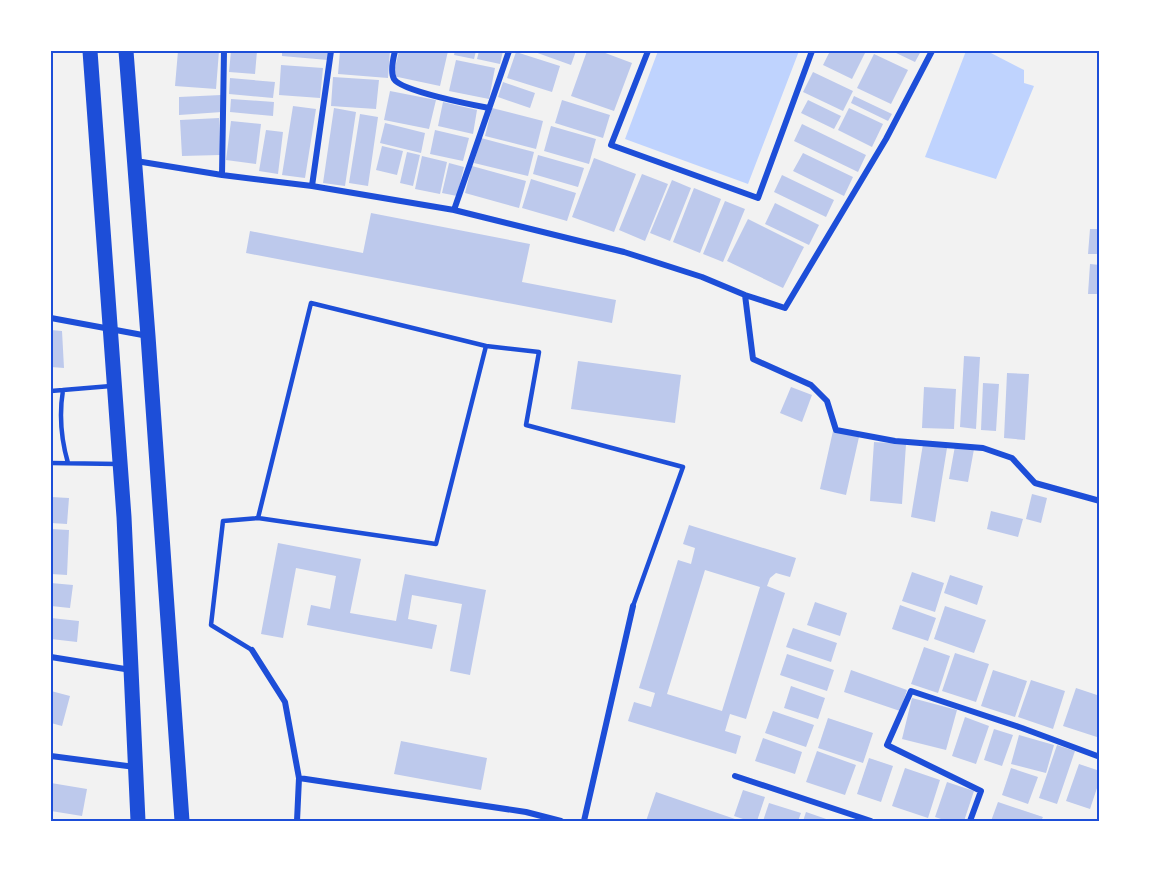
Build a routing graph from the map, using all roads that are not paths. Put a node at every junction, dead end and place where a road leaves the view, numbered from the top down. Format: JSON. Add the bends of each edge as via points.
{"nodes":[{"id":1,"x":90,"y":51,"type":"edge"},
{"id":2,"x":126,"y":51,"type":"edge"},
{"id":3,"x":224,"y":51,"type":"edge"},
{"id":4,"x":331,"y":51,"type":"edge"},
{"id":5,"x":395,"y":51,"type":"edge"},
{"id":6,"x":509,"y":51,"type":"edge"},
{"id":7,"x":648,"y":51,"type":"edge"},
{"id":8,"x":812,"y":51,"type":"edge"},
{"id":9,"x":932,"y":51,"type":"edge"},
{"id":10,"x":489,"y":108,"type":"junction"},
{"id":11,"x":134,"y":160,"type":"junction"},
{"id":12,"x":222,"y":175,"type":"junction"},
{"id":13,"x":312,"y":186,"type":"junction"},
{"id":14,"x":454,"y":210,"type":"junction"},
{"id":15,"x":745,"y":295,"type":"junction"},
{"id":16,"x":51,"y":318,"type":"edge"},
{"id":17,"x":111,"y":329,"type":"junction"},
{"id":18,"x":148,"y":336,"type":"junction"},
{"id":19,"x":486,"y":346,"type":"junction"},
{"id":20,"x":115,"y":385,"type":"junction"},
{"id":21,"x":63,"y":390,"type":"junction"},
{"id":22,"x":51,"y":391,"type":"edge"},
{"id":23,"x":51,"y":463,"type":"edge"},
{"id":24,"x":68,"y":463,"type":"junction"},
{"id":25,"x":120,"y":464,"type":"junction"},
{"id":26,"x":1100,"y":501,"type":"edge"},
{"id":27,"x":258,"y":518,"type":"junction"},
{"id":28,"x":633,"y":606,"type":"joint"},
{"id":29,"x":252,"y":650,"type":"joint"},
{"id":30,"x":51,"y":657,"type":"edge"},
{"id":31,"x":132,"y":670,"type":"junction"},
{"id":32,"x":51,"y":756,"type":"edge"},
{"id":33,"x":1100,"y":757,"type":"edge"},
{"id":34,"x":136,"y":767,"type":"junction"},
{"id":35,"x":735,"y":776,"type":"dead end"},
{"id":36,"x":299,"y":778,"type":"junction"},
{"id":37,"x":526,"y":812,"type":"junction"},
{"id":38,"x":138,"y":821,"type":"edge"},
{"id":39,"x":182,"y":821,"type":"edge"},
{"id":40,"x":297,"y":821,"type":"edge"},
{"id":41,"x":524,"y":821,"type":"edge"},
{"id":42,"x":561,"y":821,"type":"edge"},
{"id":43,"x":584,"y":821,"type":"edge"},
{"id":44,"x":871,"y":821,"type":"edge"},
{"id":45,"x":970,"y":821,"type":"edge"}],
"edges":[{"from":1,"to":17,"type":"main road"},
{"from":2,"to":11,"type":"main road"},
{"from":3,"to":12,"type":"street"},
{"from":4,"to":13,"type":"street"},
{"from":5,"to":10,"type":"street","via":[[392,73],[401,86]]},
{"from":6,"to":10,"type":"street"},
{"from":7,"to":8,"type":"street","via":[[611,145],[758,198]]},
{"from":9,"to":15,"type":"street","via":[[886,139],[785,308]]},
{"from":10,"to":14,"type":"street"},
{"from":11,"to":12,"type":"street"},
{"from":11,"to":18,"type":"main road"},
{"from":12,"to":13,"type":"street"},
{"from":13,"to":14,"type":"street"},
{"from":14,"to":15,"type":"street","via":[[624,252]]},
{"from":15,"to":26,"type":"street","via":[[753,359],[811,385],[827,401],[836,430],[895,441],[983,448],[1012,459],[1035,483]]},
{"from":16,"to":17,"type":"street"},
{"from":17,"to":18,"type":"street"},
{"from":17,"to":20,"type":"main road"},
{"from":18,"to":39,"type":"main road"},
{"from":19,"to":27,"type":"lane","via":[[436,544]]},
{"from":19,"to":27,"type":"lane","via":[[311,303]]},
{"from":19,"to":28,"type":"lane","via":[[539,352],[526,425],[682,467]]},
{"from":20,"to":21,"type":"lane"},
{"from":20,"to":25,"type":"main road"},
{"from":21,"to":22,"type":"lane"},
{"from":21,"to":24,"type":"lane","via":[[61,427]]},
{"from":23,"to":24,"type":"lane"},
{"from":24,"to":25,"type":"lane"},
{"from":25,"to":31,"type":"main road"},
{"from":27,"to":29,"type":"lane","via":[[223,522],[211,625]]},
{"from":28,"to":43,"type":"street"},
{"from":29,"to":36,"type":"street","via":[[285,702]]},
{"from":30,"to":31,"type":"street"},
{"from":31,"to":34,"type":"main road"},
{"from":32,"to":34,"type":"street"},
{"from":33,"to":45,"type":"street","via":[[911,691],[887,745],[981,791]]},
{"from":34,"to":38,"type":"main road"},
{"from":35,"to":44,"type":"street"},
{"from":36,"to":37,"type":"street"},
{"from":36,"to":40,"type":"street"},
{"from":37,"to":41,"type":"street"},
{"from":37,"to":42,"type":"street"}]}
